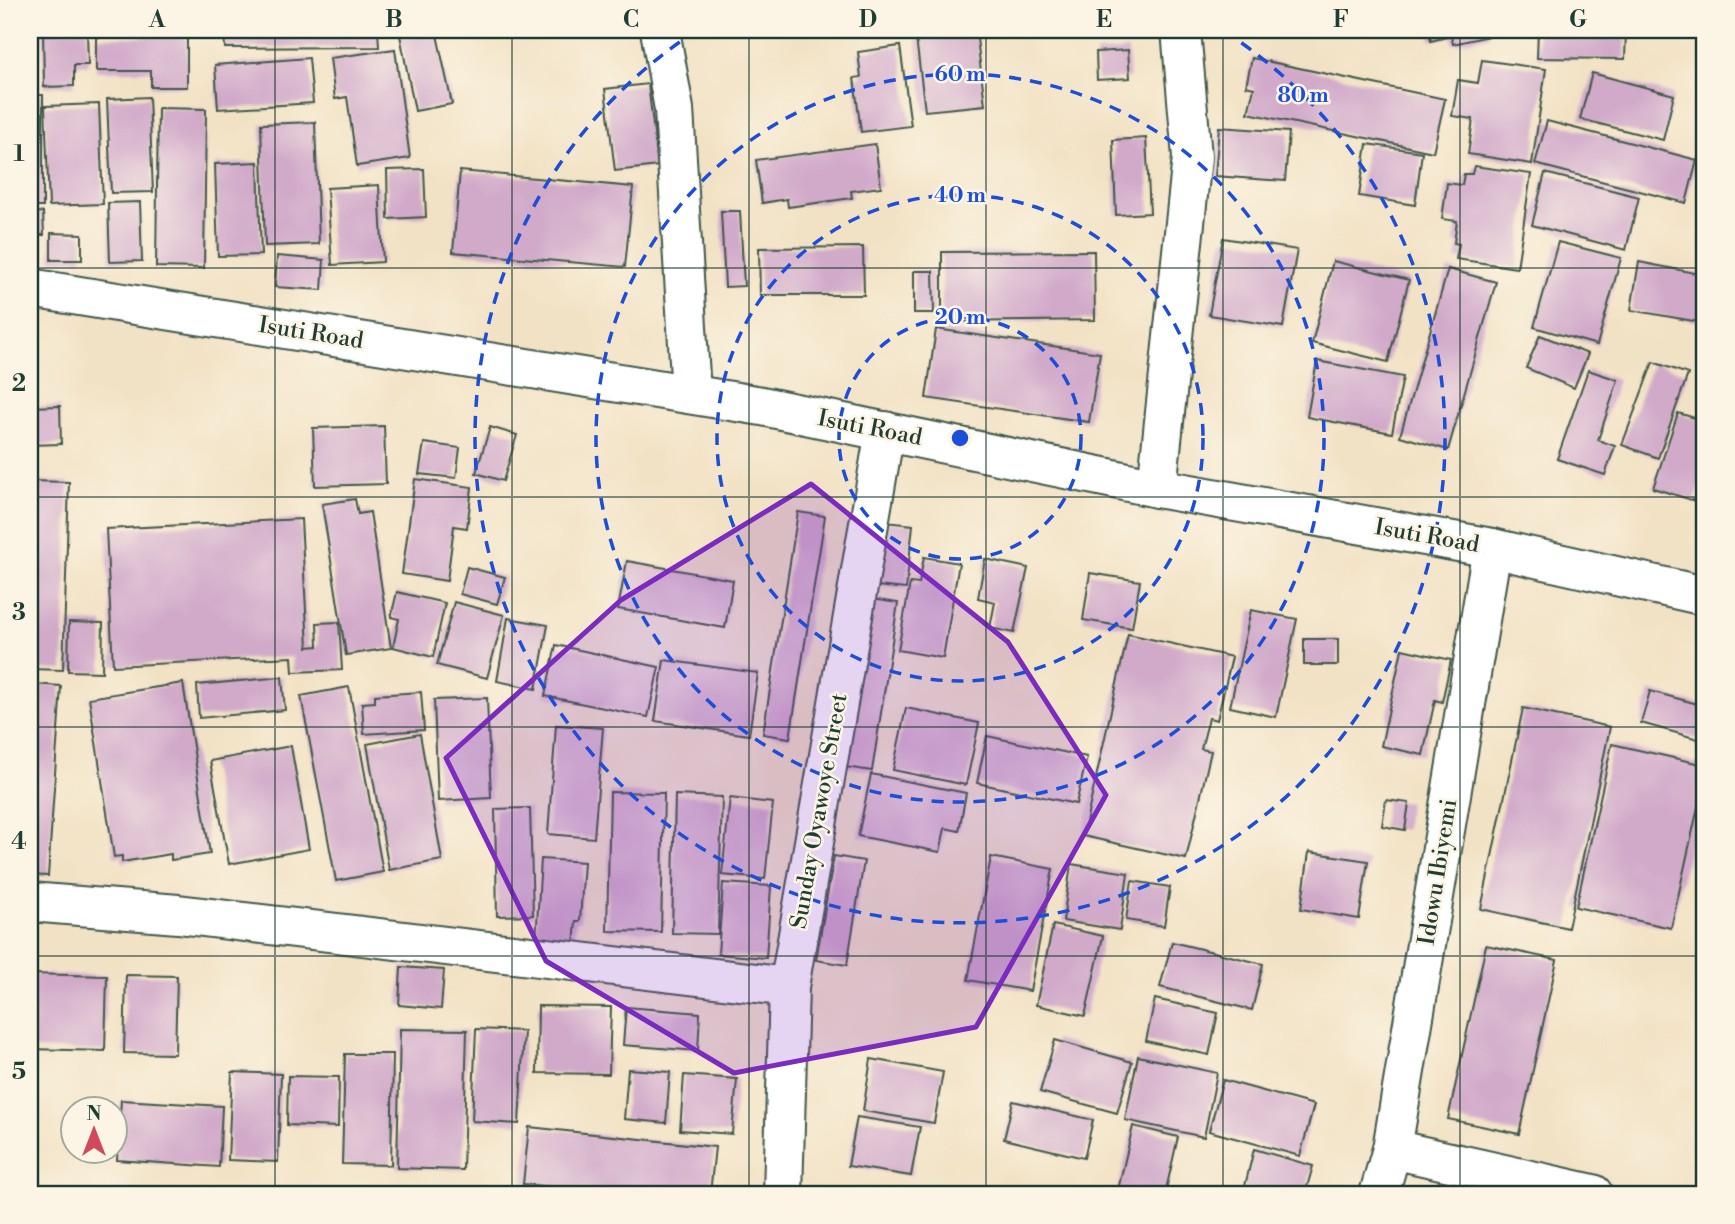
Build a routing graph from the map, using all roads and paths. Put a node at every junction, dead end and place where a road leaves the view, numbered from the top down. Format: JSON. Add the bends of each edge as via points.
{"nodes":[{"id":1,"x":660,"y":30,"type":"edge"},
{"id":2,"x":1181,"y":30,"type":"edge"},
{"id":3,"x":30,"y":288,"type":"edge"},
{"id":4,"x":691,"y":394,"type":"junction"},
{"id":5,"x":885,"y":431,"type":"junction"},
{"id":6,"x":1157,"y":488,"type":"junction"},
{"id":7,"x":1492,"y":548,"type":"junction"},
{"id":8,"x":1705,"y":596,"type":"edge"},
{"id":9,"x":30,"y":902,"type":"edge"},
{"id":10,"x":789,"y":987,"type":"junction"},
{"id":11,"x":1392,"y":1149,"type":"junction"},
{"id":12,"x":783,"y":1194,"type":"edge"},
{"id":13,"x":1379,"y":1194,"type":"edge"},
{"id":14,"x":1593,"y":1194,"type":"edge"}],
"edges":[{"from":1,"to":4,"type":"street","via":[[674,109]]},
{"from":2,"to":6,"type":"street","via":[[1192,157]]},
{"from":3,"to":4,"type":"street","name":"Isuti Road"},
{"from":4,"to":5,"type":"street","name":"Isuti Road"},
{"from":5,"to":6,"type":"street","name":"Isuti Road"},
{"from":5,"to":10,"type":"street","name":"Sunday Oyawoye Street"},
{"from":6,"to":7,"type":"street","name":"Isuti Road"},
{"from":7,"to":8,"type":"street","name":"Isuti Road"},
{"from":7,"to":11,"type":"street","name":"Idowu Ibiyemi"},
{"from":9,"to":10,"type":"street","via":[[178,914]]},
{"from":10,"to":12,"type":"street","name":"Sunday Oyawoye Street"},
{"from":11,"to":13,"type":"street","name":"Idowu Ibiyemi"},
{"from":11,"to":14,"type":"street"}]}
